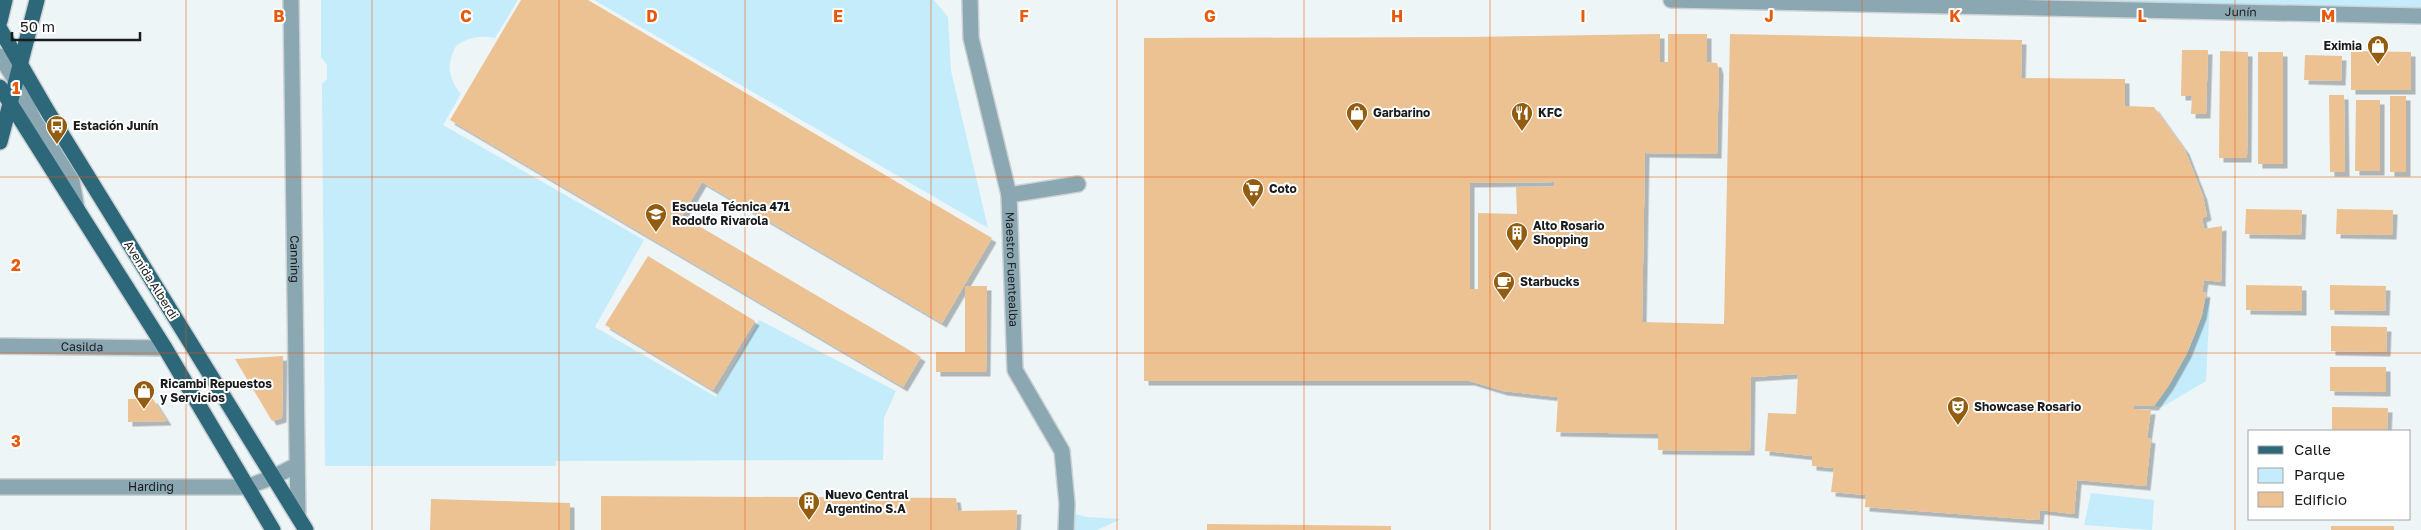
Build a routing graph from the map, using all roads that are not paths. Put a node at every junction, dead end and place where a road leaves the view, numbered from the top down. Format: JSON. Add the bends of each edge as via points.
{"nodes":[{"id":1,"x":5,"y":0,"type":"edge"},
{"id":2,"x":37,"y":0,"type":"edge"},
{"id":3,"x":291,"y":0,"type":"edge"},
{"id":4,"x":970,"y":0,"type":"edge"},
{"id":5,"x":1671,"y":0,"type":"edge"},
{"id":6,"x":2085,"y":4,"type":"edge"},
{"id":7,"x":2421,"y":16,"type":"edge"},
{"id":8,"x":0,"y":21,"type":"edge"},
{"id":9,"x":0,"y":29,"type":"edge"},
{"id":10,"x":0,"y":56,"type":"edge"},
{"id":11,"x":20,"y":64,"type":"junction"},
{"id":12,"x":16,"y":81,"type":"junction"},
{"id":13,"x":0,"y":87,"type":"edge"},
{"id":14,"x":10,"y":104,"type":"junction"},
{"id":15,"x":0,"y":142,"type":"edge"},
{"id":16,"x":72,"y":181,"type":"junction"},
{"id":17,"x":1078,"y":184,"type":"dead end"},
{"id":18,"x":98,"y":194,"type":"junction"},
{"id":19,"x":1009,"y":195,"type":"junction"},
{"id":20,"x":77,"y":210,"type":"junction"},
{"id":21,"x":0,"y":346,"type":"edge"},
{"id":22,"x":164,"y":348,"type":"junction"},
{"id":23,"x":297,"y":465,"type":"junction"},
{"id":24,"x":273,"y":478,"type":"junction"},
{"id":25,"x":0,"y":487,"type":"edge"},
{"id":26,"x":247,"y":487,"type":"junction"},
{"id":27,"x":302,"y":524,"type":"edge"},
{"id":28,"x":273,"y":530,"type":"edge"},
{"id":29,"x":1066,"y":530,"type":"edge"}],
"edges":[{"from":1,"to":8,"type":"main road"},
{"from":2,"to":11,"type":"main road"},
{"from":3,"to":23,"type":"street","name":"Canning"},
{"from":4,"to":19,"type":"street","name":"Maestro Fuentealba","via":[[970,38]]},
{"from":5,"to":6,"type":"street","name":"Junín"},
{"from":6,"to":7,"type":"street","name":"Junín"},
{"from":9,"to":11,"type":"main road","name":"Avenida Alberdi"},
{"from":10,"to":12,"type":"street"},
{"from":11,"to":12,"type":"main road"},
{"from":11,"to":18,"type":"main road","name":"Avenida Alberdi"},
{"from":12,"to":14,"type":"main road"},
{"from":12,"to":16,"type":"street","via":[[34,120]]},
{"from":13,"to":14,"type":"main road","name":"Avenida Alberdi"},
{"from":14,"to":15,"type":"main road"},
{"from":14,"to":20,"type":"main road","name":"Avenida Alberdi"},
{"from":16,"to":18,"type":"street"},
{"from":16,"to":20,"type":"street"},
{"from":17,"to":19,"type":"street"},
{"from":18,"to":24,"type":"main road","name":"Avenida Alberdi"},
{"from":19,"to":29,"type":"street","name":"Maestro Fuentealba","via":[[1015,370],[1062,451]]},
{"from":20,"to":22,"type":"main road","name":"Avenida Alberdi"},
{"from":21,"to":22,"type":"street","name":"Casilda"},
{"from":22,"to":26,"type":"main road","name":"Avenida Alberdi"},
{"from":23,"to":24,"type":"street","name":"Harding"},
{"from":23,"to":27,"type":"street","name":"Canning"},
{"from":24,"to":26,"type":"street","name":"Harding"},
{"from":24,"to":27,"type":"main road","name":"Avenida Alberdi"},
{"from":25,"to":26,"type":"street","name":"Harding"},
{"from":26,"to":28,"type":"main road","name":"Avenida Alberdi"}]}
